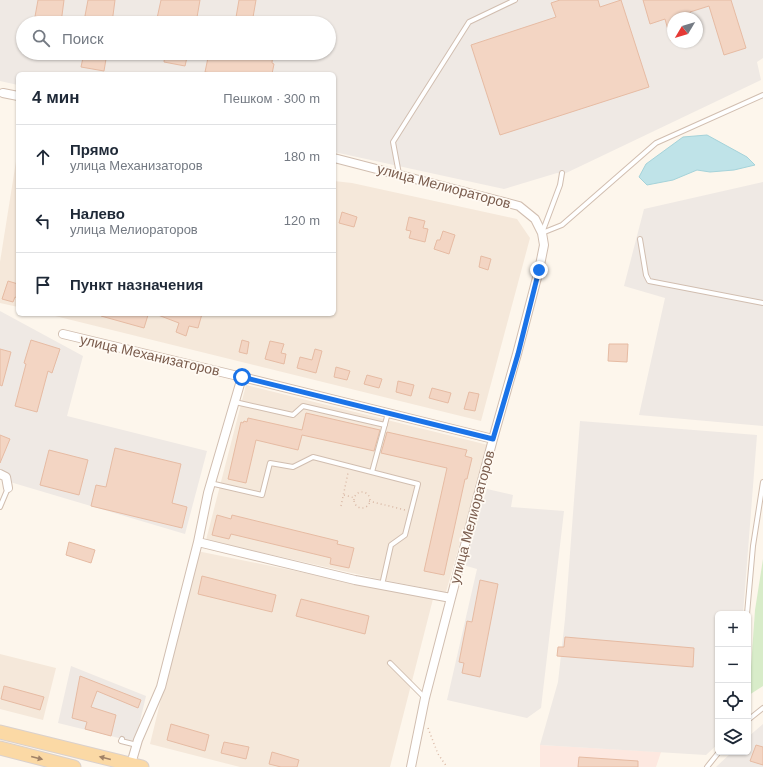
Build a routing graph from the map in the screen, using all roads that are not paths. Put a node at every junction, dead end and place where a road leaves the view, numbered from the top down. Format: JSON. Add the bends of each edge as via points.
{"nodes":[{"id":1,"x":514,"y":0,"type":"edge"},
{"id":2,"x":3,"y":93,"type":"dead end"},
{"id":3,"x":763,"y":95,"type":"edge"},
{"id":4,"x":16,"y":96,"type":"edge"},
{"id":5,"x":336,"y":158,"type":"edge"},
{"id":6,"x":562,"y":173,"type":"dead end"},
{"id":7,"x":399,"y":174,"type":"junction"},
{"id":8,"x":542,"y":233,"type":"junction"},
{"id":9,"x":640,"y":240,"type":"dead end"},
{"id":10,"x":763,"y":303,"type":"edge"},
{"id":11,"x":63,"y":334,"type":"dead end"},
{"id":12,"x":242,"y":377,"type":"junction"},
{"id":13,"x":235,"y":402,"type":"junction"},
{"id":14,"x":388,"y":413,"type":"junction"},
{"id":15,"x":385,"y":425,"type":"junction"},
{"id":16,"x":493,"y":439,"type":"junction"},
{"id":17,"x":372,"y":472,"type":"junction"},
{"id":18,"x":0,"y":474,"type":"edge"},
{"id":19,"x":763,"y":482,"type":"edge"},
{"id":20,"x":210,"y":483,"type":"junction"},
{"id":21,"x":8,"y":488,"type":"joint"},
{"id":22,"x":0,"y":507,"type":"edge"},
{"id":23,"x":198,"y":542,"type":"junction"},
{"id":24,"x":382,"y":585,"type":"junction"},
{"id":25,"x":451,"y":598,"type":"junction"},
{"id":26,"x":748,"y":611,"type":"edge"},
{"id":27,"x":390,"y":663,"type":"dead end"},
{"id":28,"x":426,"y":698,"type":"junction"},
{"id":29,"x":763,"y":708,"type":"edge"},
{"id":30,"x":749,"y":719,"type":"edge"},
{"id":31,"x":0,"y":732,"type":"edge"},
{"id":32,"x":122,"y":739,"type":"dead end"},
{"id":33,"x":137,"y":744,"type":"junction"},
{"id":34,"x":0,"y":748,"type":"edge"},
{"id":35,"x":717,"y":755,"type":"edge"},
{"id":36,"x":137,"y":766,"type":"edge"},
{"id":37,"x":74,"y":767,"type":"edge"},
{"id":38,"x":411,"y":767,"type":"edge"},
{"id":39,"x":707,"y":767,"type":"edge"}],
"edges":[{"from":1,"to":7,"type":"lane","via":[[469,22],[393,142]]},
{"from":2,"to":4,"type":"street"},
{"from":3,"to":8,"type":"lane","via":[[656,143],[562,225]]},
{"from":5,"to":7,"type":"street","name":"улица Мелиораторов"},
{"from":6,"to":8,"type":"lane"},
{"from":7,"to":8,"type":"street","name":"улица Мелиораторов","via":[[519,206],[535,219]]},
{"from":8,"to":16,"type":"street","name":"улица Мелиораторов","via":[[544,245],[539,270]]},
{"from":9,"to":10,"type":"lane","via":[[649,281]]},
{"from":11,"to":12,"type":"street","name":"улица Механизаторов"},
{"from":12,"to":13,"type":"street"},
{"from":12,"to":14,"type":"street","name":"улица Механизаторов"},
{"from":13,"to":15,"type":"lane","via":[[293,415],[303,406]]},
{"from":13,"to":20,"type":"street"},
{"from":14,"to":15,"type":"lane"},
{"from":14,"to":16,"type":"street","name":"улица Механизаторов"},
{"from":15,"to":17,"type":"lane"},
{"from":16,"to":25,"type":"street","name":"улица Мелиораторов"},
{"from":17,"to":20,"type":"lane","via":[[312,458],[293,467],[270,463],[262,495]]},
{"from":17,"to":24,"type":"lane","via":[[418,484],[405,535],[391,545]]},
{"from":18,"to":21,"type":"street","via":[[6,477]]},
{"from":19,"to":26,"type":"lane","via":[[753,546]]},
{"from":20,"to":23,"type":"street"},
{"from":21,"to":22,"type":"lane"},
{"from":23,"to":24,"type":"street"},
{"from":23,"to":33,"type":"street","via":[[161,687]]},
{"from":24,"to":25,"type":"street"},
{"from":25,"to":28,"type":"street","name":"улица Мелиораторов"},
{"from":27,"to":28,"type":"lane"},
{"from":28,"to":38,"type":"street","name":"улица Мелиораторов"},
{"from":29,"to":30,"type":"lane"},
{"from":36,"to":31,"type":"main road","one_way":true},
{"from":32,"to":33,"type":"lane","via":[[121,741]]},
{"from":33,"to":36,"type":"street"},
{"from":34,"to":37,"type":"main road","one_way":true},
{"from":35,"to":39,"type":"lane"}]}
